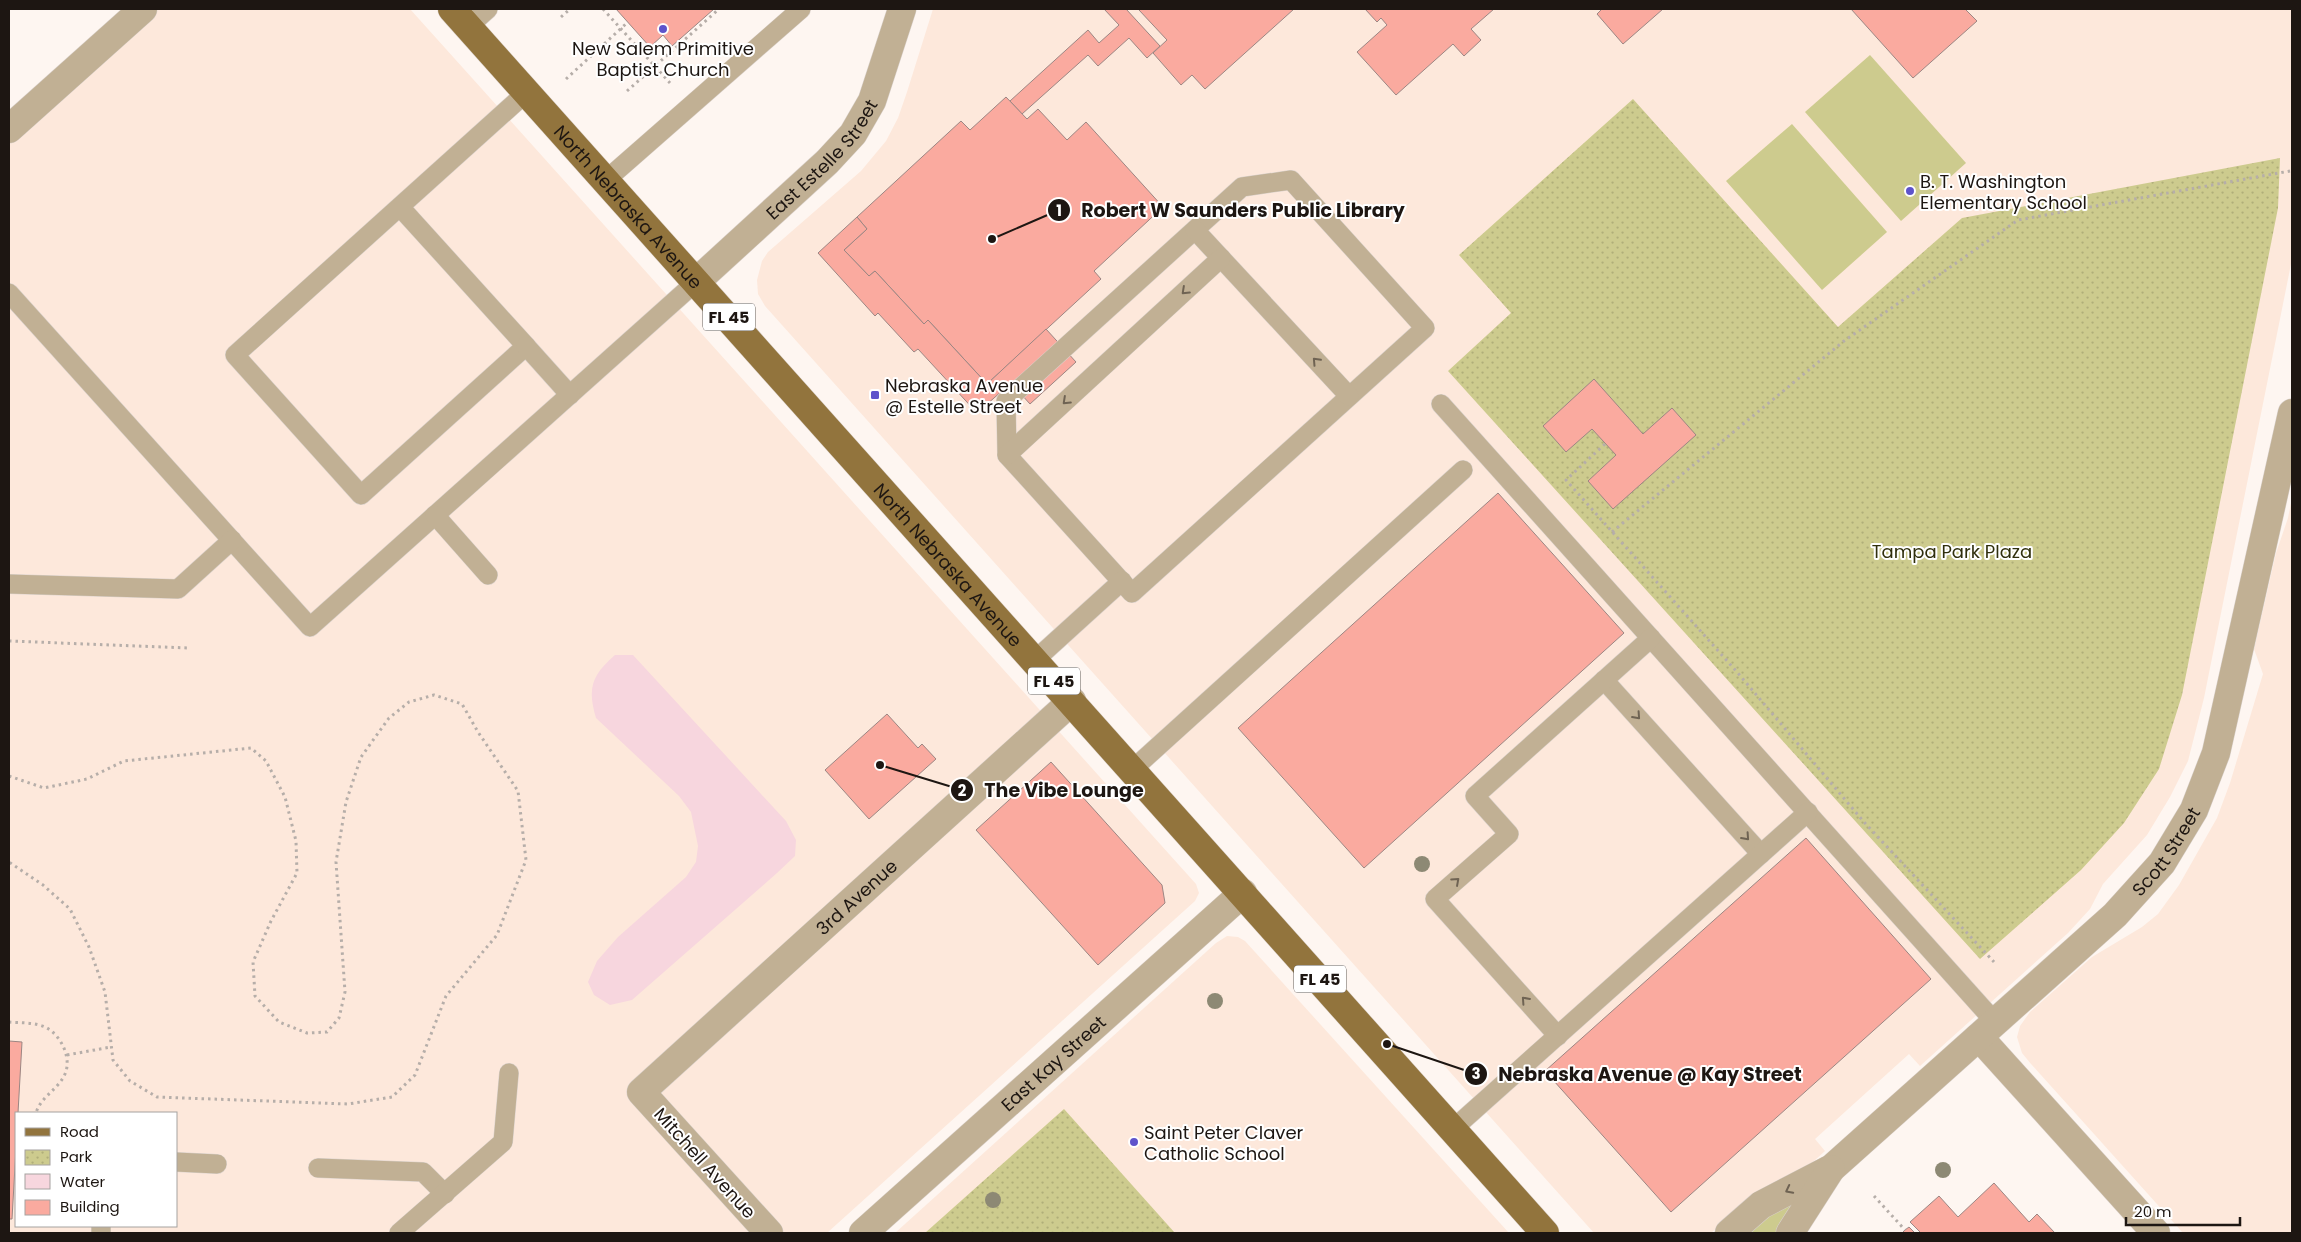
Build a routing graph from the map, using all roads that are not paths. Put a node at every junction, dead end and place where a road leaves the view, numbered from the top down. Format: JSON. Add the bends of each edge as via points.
{"nodes":[{"id":1,"x":143,"y":9,"type":"edge"},
{"id":2,"x":488,"y":9,"type":"edge"},
{"id":3,"x":801,"y":9,"type":"edge"},
{"id":4,"x":902,"y":9,"type":"edge"},
{"id":5,"x":460,"y":18,"type":"edge"},
{"id":6,"x":527,"y":92,"type":"junction"},
{"id":7,"x":9,"y":129,"type":"edge"},
{"id":8,"x":606,"y":180,"type":"junction"},
{"id":9,"x":400,"y":207,"type":"junction"},
{"id":10,"x":1195,"y":230,"type":"junction"},
{"id":11,"x":1221,"y":258,"type":"junction"},
{"id":12,"x":697,"y":281,"type":"junction"},
{"id":13,"x":9,"y":293,"type":"edge"},
{"id":14,"x":526,"y":346,"type":"junction"},
{"id":15,"x":570,"y":395,"type":"junction"},
{"id":16,"x":1349,"y":396,"type":"junction"},
{"id":17,"x":1441,"y":404,"type":"dead end"},
{"id":18,"x":2292,"y":413,"type":"edge"},
{"id":19,"x":1007,"y":455,"type":"junction"},
{"id":20,"x":1463,"y":470,"type":"dead end"},
{"id":21,"x":435,"y":515,"type":"junction"},
{"id":22,"x":232,"y":540,"type":"junction"},
{"id":23,"x":488,"y":575,"type":"dead end"},
{"id":24,"x":1122,"y":581,"type":"junction"},
{"id":25,"x":9,"y":584,"type":"edge"},
{"id":26,"x":1651,"y":638,"type":"junction"},
{"id":27,"x":1036,"y":660,"type":"junction"},
{"id":28,"x":1604,"y":680,"type":"junction"},
{"id":29,"x":1072,"y":701,"type":"junction"},
{"id":30,"x":1133,"y":769,"type":"junction"},
{"id":31,"x":1808,"y":812,"type":"junction"},
{"id":32,"x":1761,"y":854,"type":"junction"},
{"id":33,"x":1242,"y":893,"type":"junction"},
{"id":34,"x":1987,"y":1030,"type":"junction"},
{"id":35,"x":1558,"y":1036,"type":"junction"},
{"id":36,"x":509,"y":1073,"type":"dead end"},
{"id":37,"x":641,"y":1092,"type":"joint"},
{"id":38,"x":1453,"y":1129,"type":"junction"},
{"id":39,"x":178,"y":1162,"type":"edge"},
{"id":40,"x":217,"y":1164,"type":"dead end"},
{"id":41,"x":318,"y":1168,"type":"dead end"},
{"id":42,"x":1832,"y":1168,"type":"junction"},
{"id":43,"x":445,"y":1194,"type":"junction"},
{"id":44,"x":399,"y":1233,"type":"edge"},
{"id":45,"x":769,"y":1233,"type":"edge"},
{"id":46,"x":864,"y":1233,"type":"edge"},
{"id":47,"x":1546,"y":1233,"type":"edge"},
{"id":48,"x":1729,"y":1233,"type":"edge"},
{"id":49,"x":1790,"y":1233,"type":"edge"},
{"id":50,"x":2156,"y":1233,"type":"edge"}],
"edges":[{"from":1,"to":7,"type":"street"},
{"from":2,"to":5,"type":"lane"},
{"from":3,"to":8,"type":"lane"},
{"from":4,"to":12,"type":"street","name":"East Estelle Street","via":[[872,101],[853,134]]},
{"from":5,"to":6,"type":"main road","name":"North Nebraska Avenue","number":"FL 45"},
{"from":6,"to":8,"type":"main road","name":"North Nebraska Avenue","number":"FL 45"},
{"from":6,"to":9,"type":"lane"},
{"from":8,"to":12,"type":"main road","name":"North Nebraska Avenue","number":"FL 45"},
{"from":9,"to":14,"type":"lane"},
{"from":9,"to":14,"type":"lane","via":[[235,355],[361,495]]},
{"from":10,"to":11,"type":"lane"},
{"from":10,"to":16,"type":"lane","via":[[1242,187],[1290,180],[1424,328]]},
{"from":10,"to":19,"type":"lane","via":[[1006,401]]},
{"from":16,"to":11,"type":"lane","one_way":true},
{"from":11,"to":19,"type":"lane","one_way":true},
{"from":12,"to":15,"type":"lane"},
{"from":12,"to":27,"type":"main road","name":"North Nebraska Avenue","number":"FL 45"},
{"from":13,"to":22,"type":"lane"},
{"from":14,"to":15,"type":"lane"},
{"from":15,"to":21,"type":"lane"},
{"from":16,"to":24,"type":"lane","via":[[1132,593]]},
{"from":17,"to":26,"type":"lane"},
{"from":18,"to":34,"type":"street","name":"Scott Street","via":[[2216,753],[2194,810],[2162,863],[2115,916]]},
{"from":19,"to":24,"type":"lane"},
{"from":20,"to":30,"type":"lane"},
{"from":21,"to":22,"type":"lane","via":[[310,627]]},
{"from":21,"to":23,"type":"lane"},
{"from":22,"to":25,"type":"lane","via":[[178,589]]},
{"from":24,"to":27,"type":"lane"},
{"from":26,"to":28,"type":"lane"},
{"from":26,"to":31,"type":"lane"},
{"from":27,"to":29,"type":"main road","name":"North Nebraska Avenue","number":"FL 45"},
{"from":28,"to":32,"type":"lane","one_way":true},
{"from":35,"to":28,"type":"lane","one_way":true,"via":[[1435,899],[1509,834],[1475,796]]},
{"from":29,"to":30,"type":"main road","name":"North Nebraska Avenue","number":"FL 45"},
{"from":29,"to":37,"type":"street","name":"3rd Avenue"},
{"from":30,"to":33,"type":"main road","name":"North Nebraska Avenue","number":"FL 45"},
{"from":31,"to":32,"type":"lane"},
{"from":31,"to":34,"type":"lane"},
{"from":32,"to":35,"type":"lane"},
{"from":33,"to":38,"type":"main road","name":"North Nebraska Avenue","number":"FL 45"},
{"from":33,"to":46,"type":"street","name":"East Kay Street"},
{"from":34,"to":42,"type":"street","name":"Scott Street"},
{"from":34,"to":50,"type":"street"},
{"from":35,"to":38,"type":"lane"},
{"from":36,"to":43,"type":"lane","via":[[503,1142]]},
{"from":37,"to":45,"type":"street","name":"Mitchell Avenue"},
{"from":38,"to":47,"type":"main road","name":"North Nebraska Avenue","number":"FL 45"},
{"from":39,"to":40,"type":"lane"},
{"from":41,"to":43,"type":"lane","via":[[423,1172]]},
{"from":42,"to":48,"type":"street","one_way":true,"via":[[1761,1204]]},
{"from":42,"to":49,"type":"street"},
{"from":43,"to":44,"type":"lane"}]}
